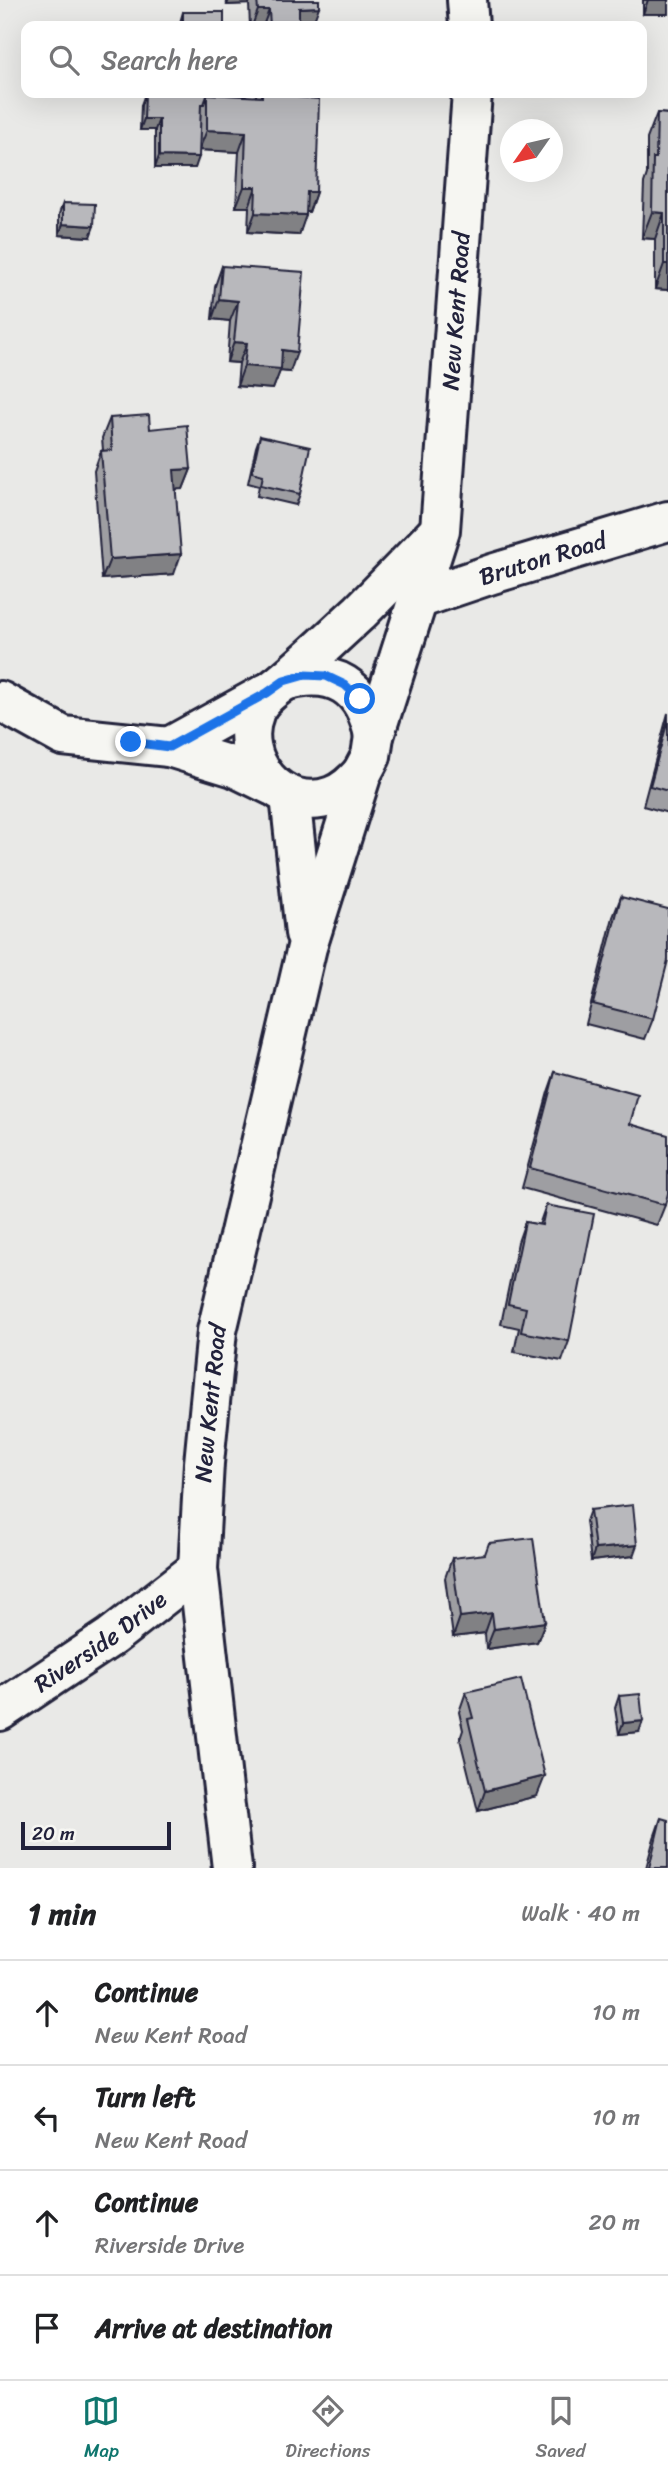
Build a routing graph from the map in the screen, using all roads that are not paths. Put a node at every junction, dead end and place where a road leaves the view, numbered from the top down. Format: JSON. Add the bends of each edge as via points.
{"nodes":[{"id":1,"x":467,"y":0,"type":"edge"},
{"id":2,"x":469,"y":21,"type":"edge"},
{"id":3,"x":472,"y":98,"type":"edge"},
{"id":4,"x":668,"y":521,"type":"edge"},
{"id":5,"x":440,"y":530,"type":"junction"},
{"id":6,"x":418,"y":599,"type":"junction"},
{"id":7,"x":276,"y":687,"type":"junction"},
{"id":8,"x":0,"y":701,"type":"edge"},
{"id":9,"x":374,"y":736,"type":"junction"},
{"id":10,"x":169,"y":747,"type":"junction"},
{"id":11,"x":362,"y":774,"type":"junction"},
{"id":12,"x":282,"y":791,"type":"junction"},
{"id":13,"x":307,"y":947,"type":"junction"},
{"id":14,"x":198,"y":1569,"type":"junction"},
{"id":15,"x":0,"y":1711,"type":"edge"},
{"id":16,"x":232,"y":1868,"type":"edge"}],
"edges":[{"from":1,"to":2,"type":"street"},
{"from":3,"to":5,"type":"street","name":"New Kent Road"},
{"from":4,"to":6,"type":"street","name":"Bruton Road"},
{"from":5,"to":6,"type":"street","name":"New Kent Road"},
{"from":5,"to":7,"type":"street","name":"New Kent Road"},
{"from":6,"to":9,"type":"street","name":"New Kent Road"},
{"from":7,"to":9,"type":"street","via":[[305,675],[326,676],[345,685],[370,716]]},
{"from":7,"to":10,"type":"street"},
{"from":7,"to":12,"type":"street","name":"New Kent Road","via":[[256,710],[250,730],[251,751],[259,771]]},
{"from":8,"to":10,"type":"street","via":[[62,736]]},
{"from":9,"to":11,"type":"street","name":"New Kent Road"},
{"from":10,"to":12,"type":"street","via":[[234,767]]},
{"from":11,"to":12,"type":"street","via":[[330,797],[310,800]]},
{"from":11,"to":13,"type":"street","name":"New Kent Road"},
{"from":12,"to":13,"type":"street","name":"New Kent Road"},
{"from":13,"to":14,"type":"street","name":"New Kent Road","via":[[217,1331]]},
{"from":14,"to":15,"type":"street","name":"Riverside Drive","via":[[111,1637]]},
{"from":14,"to":16,"type":"street","name":"New Kent Road"}]}
